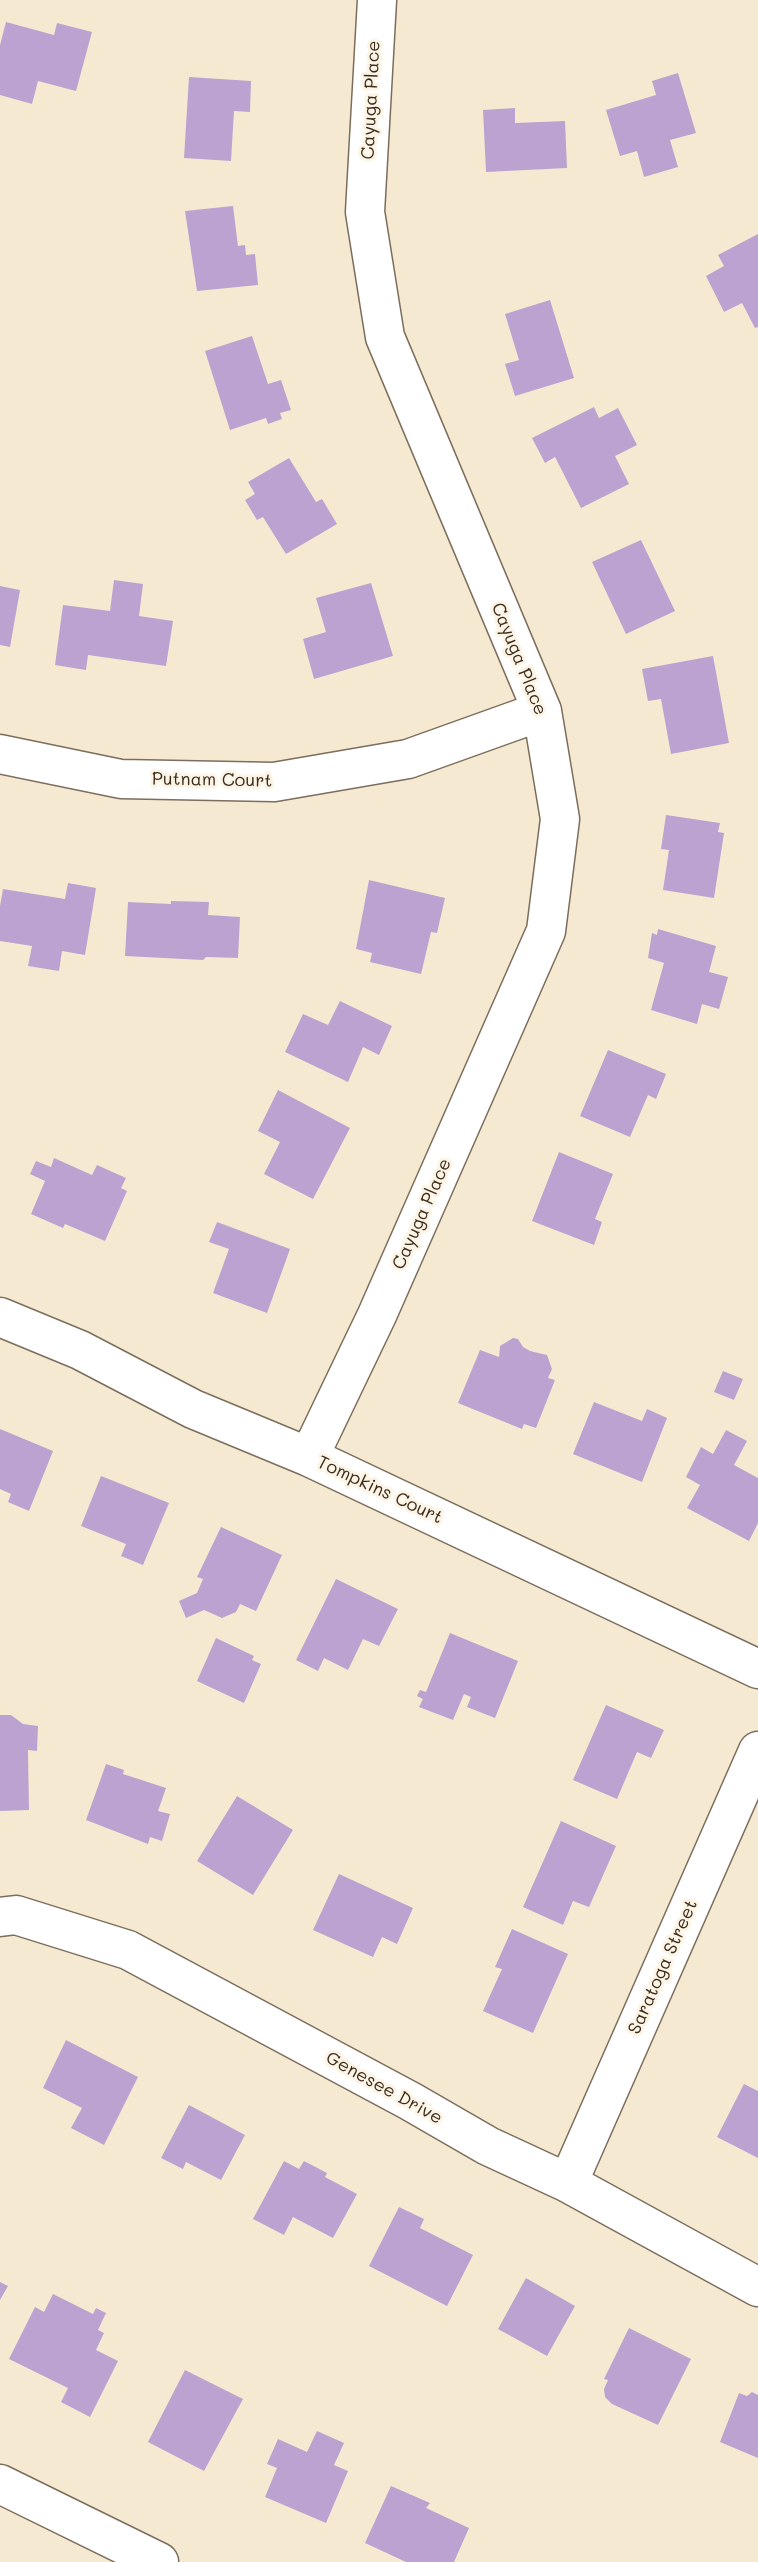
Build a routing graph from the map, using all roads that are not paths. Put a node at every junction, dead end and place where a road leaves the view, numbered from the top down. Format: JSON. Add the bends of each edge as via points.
{"nodes":[{"id":1,"x":377,"y":0,"type":"edge"},
{"id":2,"x":542,"y":711,"type":"junction"},
{"id":3,"x":0,"y":754,"type":"edge"},
{"id":4,"x":0,"y":1317,"type":"edge"},
{"id":5,"x":309,"y":1457,"type":"junction"},
{"id":6,"x":758,"y":1669,"type":"edge"},
{"id":7,"x":758,"y":1751,"type":"edge"},
{"id":8,"x":0,"y":1917,"type":"edge"},
{"id":9,"x":568,"y":2183,"type":"junction"},
{"id":10,"x":758,"y":2287,"type":"edge"},
{"id":11,"x":0,"y":2484,"type":"edge"},
{"id":12,"x":159,"y":2562,"type":"edge"}],
"edges":[{"from":1,"to":2,"type":"street","name":"Cayuga Place","via":[[365,212],[385,337]]},
{"from":2,"to":3,"type":"street","name":"Putnam Court","via":[[408,759],[274,782],[121,779]]},
{"from":2,"to":5,"type":"street","name":"Cayuga Place","via":[[560,819],[546,932],[377,1315]]},
{"from":4,"to":5,"type":"street","name":"Tompkins Court","via":[[80,1350],[193,1409]]},
{"from":5,"to":6,"type":"street","name":"Tompkins Court"},
{"from":7,"to":9,"type":"street","name":"Saratoga Street"},
{"from":8,"to":9,"type":"street","name":"Genesee Drive","via":[[16,1915],[128,1950],[488,2147]]},
{"from":9,"to":10,"type":"street","name":"Genesee Drive"},
{"from":11,"to":12,"type":"street"}]}
